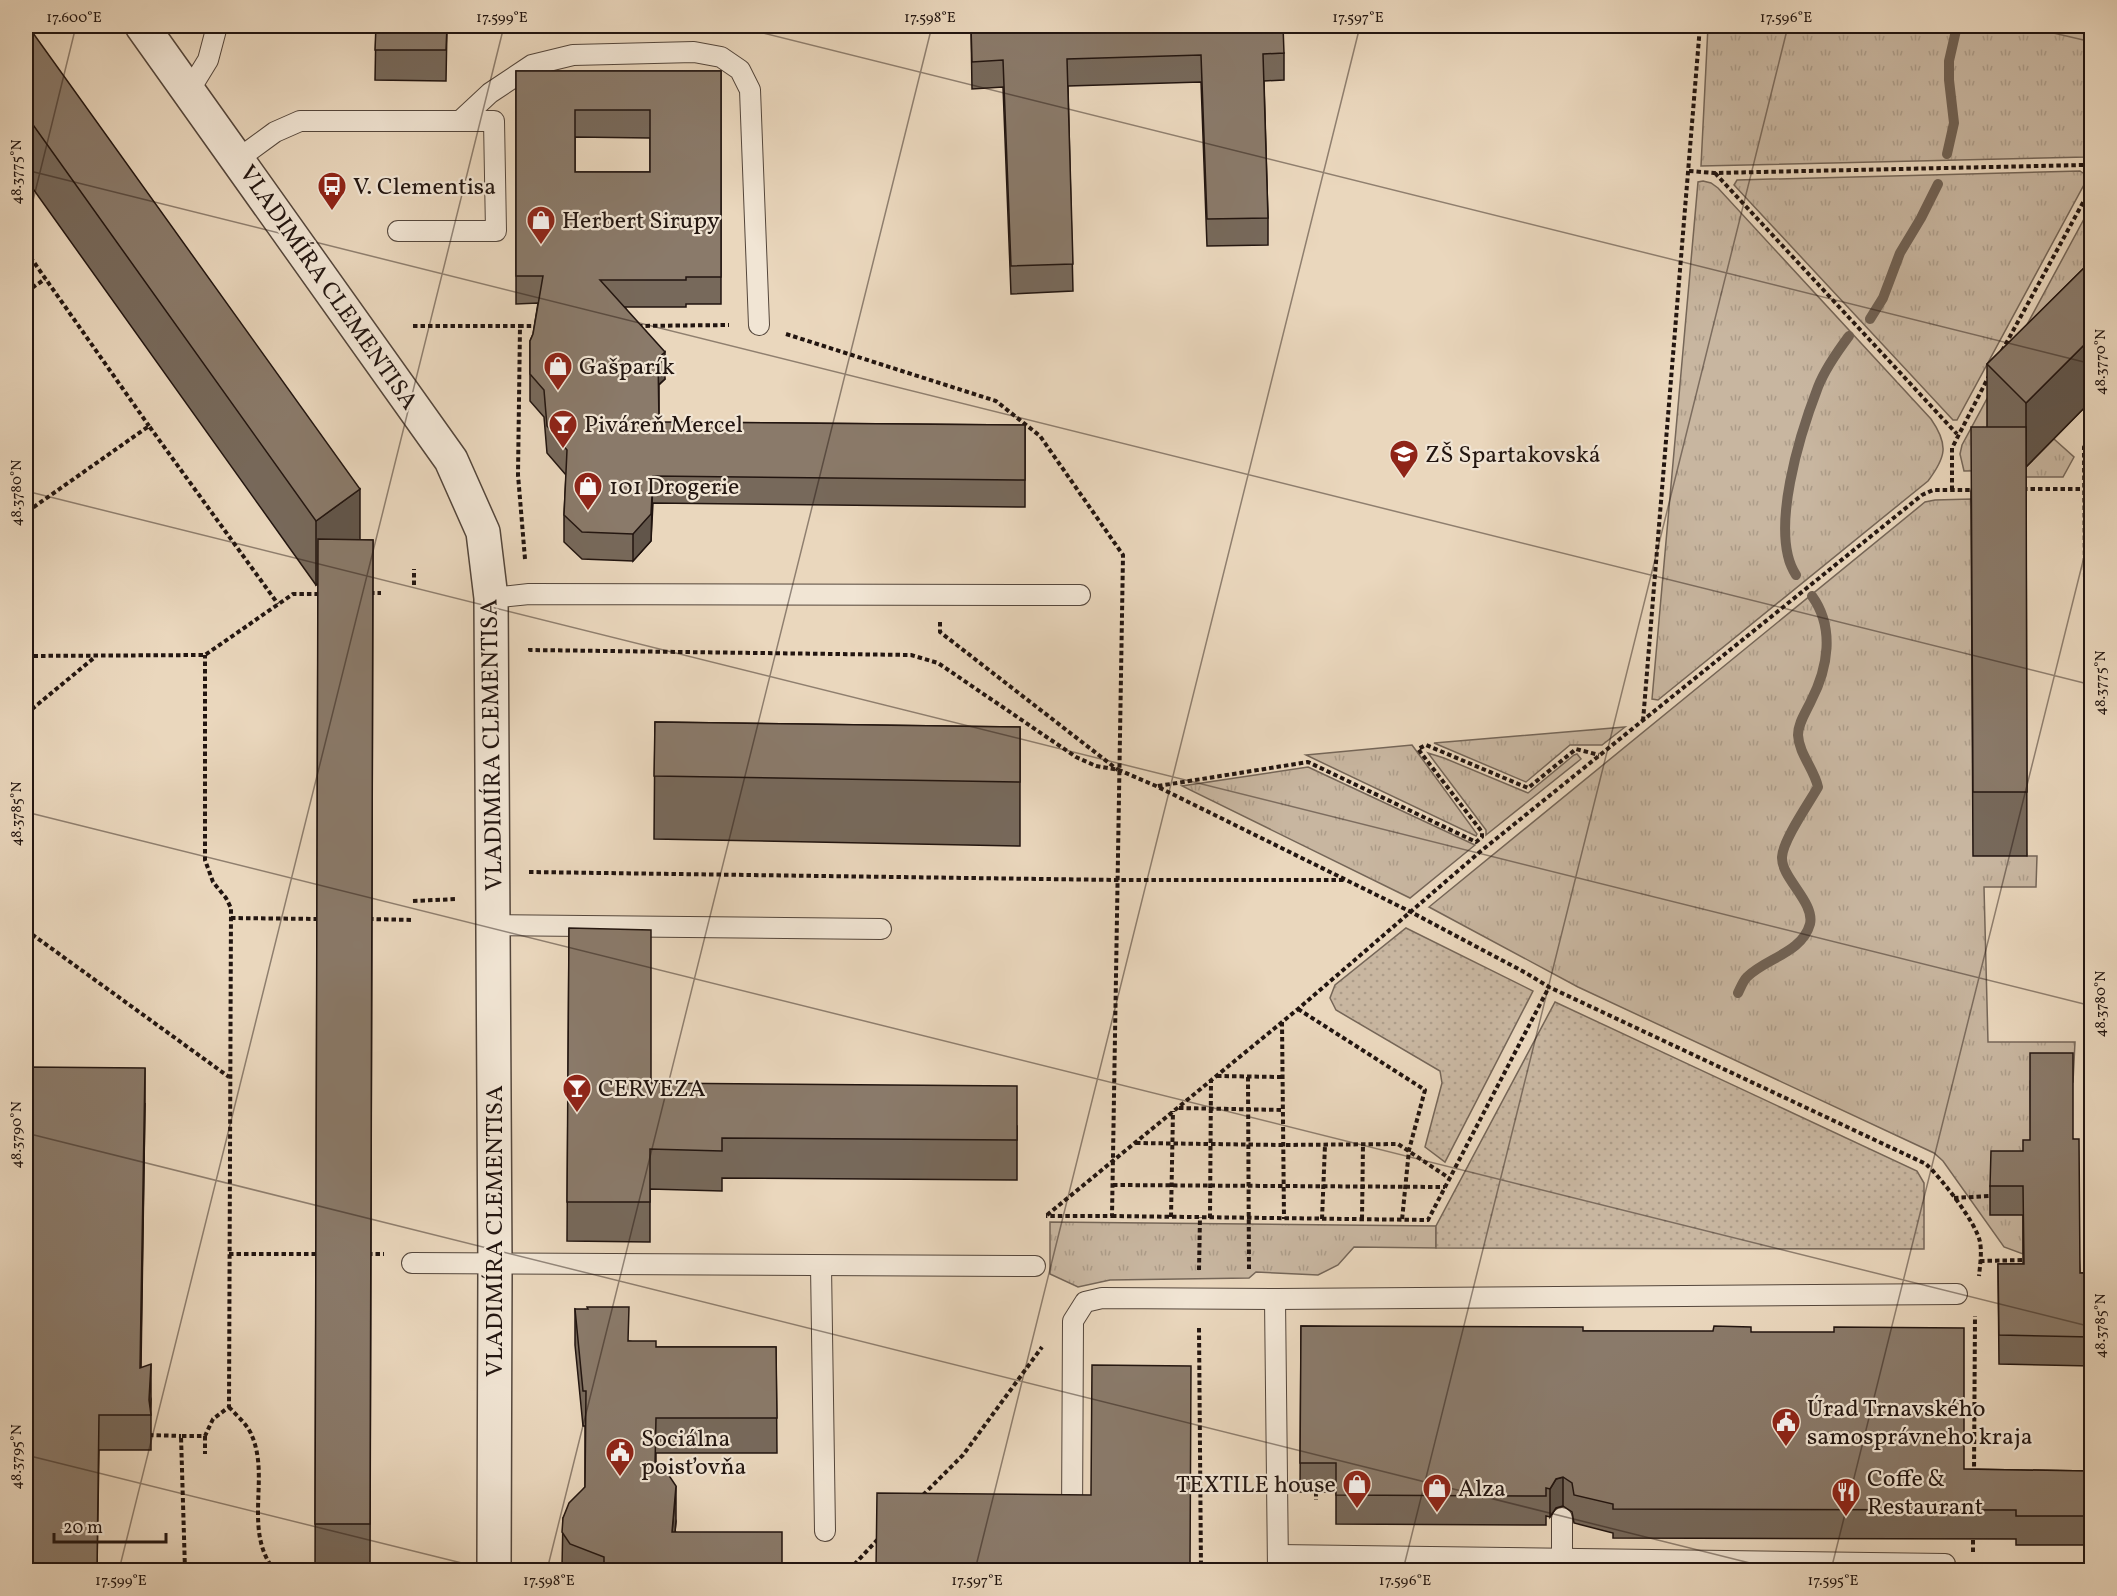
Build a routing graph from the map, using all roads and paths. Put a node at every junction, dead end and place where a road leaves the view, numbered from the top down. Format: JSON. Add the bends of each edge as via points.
{"nodes":[{"id":1,"x":142,"y":26,"type":"edge"},
{"id":2,"x":217,"y":26,"type":"edge"},
{"id":3,"x":1700,"y":26,"type":"edge"},
{"id":4,"x":189,"y":91,"type":"junction"},
{"id":5,"x":461,"y":120,"type":"junction"},
{"id":6,"x":238,"y":159,"type":"junction"},
{"id":7,"x":2091,"y":163,"type":"edge"},
{"id":8,"x":1689,"y":171,"type":"junction"},
{"id":9,"x":1714,"y":173,"type":"junction"},
{"id":10,"x":2091,"y":186,"type":"edge"},
{"id":11,"x":398,"y":231,"type":"dead end"},
{"id":12,"x":26,"y":252,"type":"edge"},
{"id":13,"x":45,"y":279,"type":"junction"},
{"id":14,"x":26,"y":292,"type":"edge"},
{"id":15,"x":759,"y":325,"type":"junction"},
{"id":16,"x":413,"y":326,"type":"dead end"},
{"id":17,"x":520,"y":326,"type":"junction"},
{"id":18,"x":544,"y":326,"type":"edge"},
{"id":19,"x":628,"y":326,"type":"edge"},
{"id":20,"x":2002,"y":351,"type":"edge"},
{"id":21,"x":1991,"y":372,"type":"edge"},
{"id":22,"x":149,"y":426,"type":"junction"},
{"id":23,"x":1957,"y":434,"type":"junction"},
{"id":24,"x":2091,"y":440,"type":"edge"},
{"id":25,"x":1952,"y":489,"type":"junction"},
{"id":26,"x":1985,"y":489,"type":"edge"},
{"id":27,"x":2019,"y":489,"type":"edge"},
{"id":28,"x":2085,"y":489,"type":"junction"},
{"id":29,"x":414,"y":569,"type":"dead end"},
{"id":30,"x":414,"y":585,"type":"dead end"},
{"id":31,"x":359,"y":593,"type":"edge"},
{"id":32,"x":381,"y":593,"type":"dead end"},
{"id":33,"x":326,"y":594,"type":"edge"},
{"id":34,"x":530,"y":594,"type":"junction"},
{"id":35,"x":940,"y":595,"type":"junction"},
{"id":36,"x":1080,"y":595,"type":"dead end"},
{"id":37,"x":491,"y":598,"type":"junction"},
{"id":38,"x":278,"y":604,"type":"junction"},
{"id":39,"x":530,"y":650,"type":"dead end"},
{"id":40,"x":205,"y":655,"type":"junction"},
{"id":41,"x":27,"y":656,"type":"edge"},
{"id":42,"x":95,"y":656,"type":"junction"},
{"id":43,"x":26,"y":714,"type":"edge"},
{"id":44,"x":1643,"y":721,"type":"junction"},
{"id":45,"x":1600,"y":755,"type":"junction"},
{"id":46,"x":1119,"y":770,"type":"junction"},
{"id":47,"x":1156,"y":786,"type":"junction"},
{"id":48,"x":1479,"y":839,"type":"junction"},
{"id":49,"x":1486,"y":847,"type":"junction"},
{"id":50,"x":529,"y":872,"type":"dead end"},
{"id":51,"x":1116,"y":880,"type":"junction"},
{"id":52,"x":1347,"y":880,"type":"junction"},
{"id":53,"x":467,"y":899,"type":"dead end"},
{"id":54,"x":413,"y":901,"type":"dead end"},
{"id":55,"x":1411,"y":912,"type":"junction"},
{"id":56,"x":231,"y":918,"type":"junction"},
{"id":57,"x":322,"y":919,"type":"edge"},
{"id":58,"x":368,"y":919,"type":"edge"},
{"id":59,"x":413,"y":920,"type":"dead end"},
{"id":60,"x":493,"y":925,"type":"junction"},
{"id":61,"x":881,"y":929,"type":"dead end"},
{"id":62,"x":26,"y":930,"type":"edge"},
{"id":63,"x":1549,"y":987,"type":"junction"},
{"id":64,"x":1298,"y":1009,"type":"junction"},
{"id":65,"x":1282,"y":1021,"type":"junction"},
{"id":66,"x":1248,"y":1077,"type":"junction"},
{"id":67,"x":1282,"y":1077,"type":"junction"},
{"id":68,"x":230,"y":1078,"type":"junction"},
{"id":69,"x":1213,"y":1078,"type":"junction"},
{"id":70,"x":1211,"y":1108,"type":"junction"},
{"id":71,"x":1175,"y":1109,"type":"junction"},
{"id":72,"x":1248,"y":1109,"type":"junction"},
{"id":73,"x":1283,"y":1110,"type":"junction"},
{"id":74,"x":1135,"y":1143,"type":"junction"},
{"id":75,"x":1173,"y":1143,"type":"junction"},
{"id":76,"x":1211,"y":1144,"type":"junction"},
{"id":77,"x":1363,"y":1144,"type":"junction"},
{"id":78,"x":1248,"y":1145,"type":"junction"},
{"id":79,"x":1283,"y":1145,"type":"junction"},
{"id":80,"x":1324,"y":1145,"type":"junction"},
{"id":81,"x":1409,"y":1150,"type":"junction"},
{"id":82,"x":1113,"y":1161,"type":"junction"},
{"id":83,"x":1449,"y":1178,"type":"junction"},
{"id":84,"x":1113,"y":1185,"type":"junction"},
{"id":85,"x":1172,"y":1185,"type":"junction"},
{"id":86,"x":1210,"y":1185,"type":"junction"},
{"id":87,"x":1249,"y":1185,"type":"junction"},
{"id":88,"x":1284,"y":1186,"type":"junction"},
{"id":89,"x":1323,"y":1186,"type":"junction"},
{"id":90,"x":1363,"y":1186,"type":"junction"},
{"id":91,"x":1405,"y":1186,"type":"junction"},
{"id":92,"x":1445,"y":1187,"type":"junction"},
{"id":93,"x":1990,"y":1196,"type":"edge"},
{"id":94,"x":1954,"y":1198,"type":"junction"},
{"id":95,"x":1112,"y":1216,"type":"junction"},
{"id":96,"x":1171,"y":1217,"type":"junction"},
{"id":97,"x":1210,"y":1218,"type":"junction"},
{"id":98,"x":1249,"y":1218,"type":"junction"},
{"id":99,"x":1284,"y":1219,"type":"junction"},
{"id":100,"x":1322,"y":1219,"type":"junction"},
{"id":101,"x":1362,"y":1220,"type":"junction"},
{"id":102,"x":1402,"y":1220,"type":"junction"},
{"id":103,"x":229,"y":1254,"type":"junction"},
{"id":104,"x":332,"y":1254,"type":"edge"},
{"id":105,"x":366,"y":1254,"type":"edge"},
{"id":106,"x":389,"y":1254,"type":"dead end"},
{"id":107,"x":2030,"y":1260,"type":"edge"},
{"id":108,"x":2082,"y":1260,"type":"edge"},
{"id":109,"x":2091,"y":1260,"type":"edge"},
{"id":110,"x":1980,"y":1261,"type":"junction"},
{"id":111,"x":412,"y":1263,"type":"dead end"},
{"id":112,"x":495,"y":1265,"type":"junction"},
{"id":113,"x":821,"y":1266,"type":"junction"},
{"id":114,"x":1035,"y":1266,"type":"dead end"},
{"id":115,"x":1249,"y":1278,"type":"dead end"},
{"id":116,"x":1978,"y":1283,"type":"dead end"},
{"id":117,"x":1957,"y":1294,"type":"dead end"},
{"id":118,"x":1275,"y":1299,"type":"junction"},
{"id":119,"x":1079,"y":1312,"type":"junction"},
{"id":120,"x":1976,"y":1312,"type":"dead end"},
{"id":121,"x":229,"y":1407,"type":"junction"},
{"id":122,"x":1199,"y":1416,"type":"dead end"},
{"id":123,"x":149,"y":1436,"type":"edge"},
{"id":124,"x":181,"y":1436,"type":"junction"},
{"id":125,"x":205,"y":1436,"type":"junction"},
{"id":126,"x":205,"y":1454,"type":"dead end"},
{"id":127,"x":1973,"y":1485,"type":"edge"},
{"id":128,"x":1316,"y":1492,"type":"edge"},
{"id":129,"x":1316,"y":1500,"type":"dead end"},
{"id":130,"x":915,"y":1502,"type":"edge"},
{"id":131,"x":1562,"y":1518,"type":"dead end"},
{"id":132,"x":1072,"y":1522,"type":"edge"},
{"id":133,"x":1973,"y":1528,"type":"edge"},
{"id":134,"x":825,"y":1531,"type":"dead end"},
{"id":135,"x":883,"y":1534,"type":"edge"},
{"id":136,"x":1562,"y":1559,"type":"junction"},
{"id":137,"x":1972,"y":1560,"type":"dead end"},
{"id":138,"x":1278,"y":1563,"type":"edge"},
{"id":139,"x":185,"y":1570,"type":"edge"},
{"id":140,"x":274,"y":1570,"type":"edge"},
{"id":141,"x":494,"y":1570,"type":"edge"},
{"id":142,"x":849,"y":1570,"type":"edge"},
{"id":143,"x":1201,"y":1570,"type":"edge"},
{"id":144,"x":1945,"y":1570,"type":"edge"}],
"edges":[{"from":1,"to":4,"type":"street","name":"VLADIMÍRA CLEMENTISA"},
{"from":2,"to":4,"type":"lane","via":[[208,60]]},
{"from":3,"to":8,"type":"path"},
{"from":4,"to":6,"type":"street","name":"VLADIMÍRA CLEMENTISA"},
{"from":5,"to":6,"type":"lane","via":[[300,121],[275,132]]},
{"from":5,"to":11,"type":"lane","via":[[494,121],[496,231]]},
{"from":5,"to":15,"type":"lane","via":[[490,93],[532,65],[573,54],[694,52],[722,57],[740,70],[750,90]]},
{"from":6,"to":37,"type":"street","name":"VLADIMÍRA CLEMENTISA","via":[[451,460],[483,532]]},
{"from":7,"to":9,"type":"path"},
{"from":8,"to":9,"type":"path"},
{"from":8,"to":44,"type":"path"},
{"from":9,"to":23,"type":"path"},
{"from":10,"to":20,"type":"path"},
{"from":12,"to":13,"type":"path"},
{"from":13,"to":14,"type":"path"},
{"from":13,"to":22,"type":"path"},
{"from":15,"to":19,"type":"path"},
{"from":15,"to":46,"type":"path","via":[[996,401],[1040,436],[1123,555]]},
{"from":16,"to":17,"type":"path"},
{"from":17,"to":18,"type":"path"},
{"from":17,"to":34,"type":"path","via":[[518,475]]},
{"from":21,"to":23,"type":"path"},
{"from":22,"to":38,"type":"path"},
{"from":22,"to":41,"type":"path","via":[[30,509]]},
{"from":23,"to":25,"type":"path","via":[[1952,448]]},
{"from":24,"to":28,"type":"path","via":[[2084,447]]},
{"from":25,"to":26,"type":"path"},
{"from":25,"to":44,"type":"path","via":[[1922,495]]},
{"from":27,"to":28,"type":"path"},
{"from":28,"to":109,"type":"path"},
{"from":29,"to":30,"type":"path"},
{"from":31,"to":32,"type":"path"},
{"from":33,"to":38,"type":"path","via":[[293,594]]},
{"from":34,"to":35,"type":"lane"},
{"from":34,"to":37,"type":"lane"},
{"from":35,"to":36,"type":"lane"},
{"from":35,"to":46,"type":"path","via":[[940,632]]},
{"from":37,"to":60,"type":"street","name":"VLADIMÍRA CLEMENTISA"},
{"from":38,"to":40,"type":"path"},
{"from":39,"to":46,"type":"path","via":[[911,655],[938,663],[1076,757]]},
{"from":40,"to":42,"type":"path"},
{"from":40,"to":56,"type":"path","via":[[205,860],[213,882],[231,908]]},
{"from":41,"to":42,"type":"path"},
{"from":42,"to":43,"type":"path"},
{"from":44,"to":45,"type":"path"},
{"from":45,"to":48,"type":"path","via":[[1576,749],[1528,789],[1426,745],[1418,749],[1482,832]]},
{"from":45,"to":49,"type":"path"},
{"from":46,"to":47,"type":"path"},
{"from":46,"to":51,"type":"path"},
{"from":47,"to":48,"type":"path","via":[[1308,762],[1476,842]]},
{"from":47,"to":52,"type":"path"},
{"from":48,"to":49,"type":"path"},
{"from":49,"to":55,"type":"path"},
{"from":50,"to":51,"type":"path"},
{"from":51,"to":52,"type":"path"},
{"from":51,"to":82,"type":"path"},
{"from":52,"to":55,"type":"path"},
{"from":53,"to":54,"type":"path"},
{"from":55,"to":63,"type":"path"},
{"from":55,"to":64,"type":"path"},
{"from":56,"to":57,"type":"path"},
{"from":56,"to":68,"type":"path"},
{"from":58,"to":59,"type":"path"},
{"from":60,"to":61,"type":"lane"},
{"from":60,"to":112,"type":"street","name":"VLADIMÍRA CLEMENTISA"},
{"from":62,"to":68,"type":"path"},
{"from":63,"to":83,"type":"path"},
{"from":63,"to":94,"type":"path","via":[[1926,1164]]},
{"from":64,"to":65,"type":"path"},
{"from":64,"to":81,"type":"path","via":[[1425,1090]]},
{"from":65,"to":67,"type":"path"},
{"from":65,"to":69,"type":"path"},
{"from":66,"to":67,"type":"path"},
{"from":66,"to":69,"type":"path"},
{"from":66,"to":72,"type":"path"},
{"from":67,"to":73,"type":"path"},
{"from":68,"to":103,"type":"path"},
{"from":69,"to":70,"type":"path"},
{"from":69,"to":71,"type":"path"},
{"from":70,"to":71,"type":"path"},
{"from":70,"to":72,"type":"path"},
{"from":70,"to":76,"type":"path"},
{"from":71,"to":74,"type":"path"},
{"from":71,"to":75,"type":"path"},
{"from":72,"to":73,"type":"path"},
{"from":72,"to":78,"type":"path"},
{"from":73,"to":79,"type":"path"},
{"from":74,"to":75,"type":"path"},
{"from":74,"to":82,"type":"path"},
{"from":75,"to":76,"type":"path"},
{"from":75,"to":85,"type":"path"},
{"from":76,"to":78,"type":"path"},
{"from":76,"to":86,"type":"path"},
{"from":77,"to":80,"type":"path"},
{"from":77,"to":81,"type":"path","via":[[1398,1144]]},
{"from":77,"to":90,"type":"path"},
{"from":78,"to":79,"type":"path"},
{"from":78,"to":87,"type":"path"},
{"from":79,"to":80,"type":"path"},
{"from":79,"to":88,"type":"path"},
{"from":80,"to":89,"type":"path"},
{"from":81,"to":83,"type":"path"},
{"from":81,"to":91,"type":"path"},
{"from":82,"to":84,"type":"path"},
{"from":82,"to":95,"type":"path","via":[[1046,1216]]},
{"from":83,"to":92,"type":"path"},
{"from":84,"to":85,"type":"path"},
{"from":84,"to":95,"type":"path"},
{"from":85,"to":86,"type":"path"},
{"from":85,"to":96,"type":"path"},
{"from":86,"to":87,"type":"path"},
{"from":86,"to":97,"type":"path"},
{"from":87,"to":88,"type":"path"},
{"from":87,"to":98,"type":"path"},
{"from":88,"to":89,"type":"path"},
{"from":88,"to":99,"type":"path"},
{"from":89,"to":90,"type":"path"},
{"from":89,"to":100,"type":"path"},
{"from":90,"to":91,"type":"path"},
{"from":90,"to":101,"type":"path"},
{"from":91,"to":92,"type":"path"},
{"from":91,"to":102,"type":"path"},
{"from":92,"to":102,"type":"path","via":[[1428,1220]]},
{"from":93,"to":94,"type":"path"},
{"from":94,"to":110,"type":"path","via":[[1973,1225],[1980,1242]]},
{"from":95,"to":96,"type":"path"},
{"from":96,"to":97,"type":"path"},
{"from":97,"to":98,"type":"path"},
{"from":98,"to":99,"type":"path"},
{"from":98,"to":115,"type":"path"},
{"from":99,"to":100,"type":"path"},
{"from":100,"to":101,"type":"path"},
{"from":101,"to":102,"type":"path"},
{"from":103,"to":104,"type":"path"},
{"from":103,"to":121,"type":"path"},
{"from":105,"to":106,"type":"path"},
{"from":107,"to":110,"type":"path"},
{"from":108,"to":109,"type":"path"},
{"from":110,"to":116,"type":"path"},
{"from":111,"to":112,"type":"lane"},
{"from":112,"to":113,"type":"lane"},
{"from":112,"to":141,"type":"street","name":"VLADIMÍRA CLEMENTISA"},
{"from":113,"to":114,"type":"lane"},
{"from":113,"to":134,"type":"lane"},
{"from":117,"to":118,"type":"lane"},
{"from":118,"to":119,"type":"lane","via":[[1102,1298],[1084,1302]]},
{"from":118,"to":138,"type":"lane"},
{"from":119,"to":130,"type":"path","via":[[1045,1344],[963,1455]]},
{"from":119,"to":132,"type":"lane","via":[[1073,1321]]},
{"from":120,"to":127,"type":"path"},
{"from":121,"to":125,"type":"path","via":[[213,1419]]},
{"from":121,"to":140,"type":"path","via":[[251,1432],[255,1444],[258,1527],[266,1560]]},
{"from":122,"to":143,"type":"path"},
{"from":123,"to":124,"type":"path"},
{"from":124,"to":125,"type":"path"},
{"from":124,"to":139,"type":"path"},
{"from":125,"to":126,"type":"path"},
{"from":128,"to":129,"type":"path"},
{"from":131,"to":136,"type":"lane"},
{"from":133,"to":137,"type":"path"},
{"from":135,"to":142,"type":"path"},
{"from":136,"to":138,"type":"lane"},
{"from":136,"to":144,"type":"lane","via":[[1945,1564]]}]}
